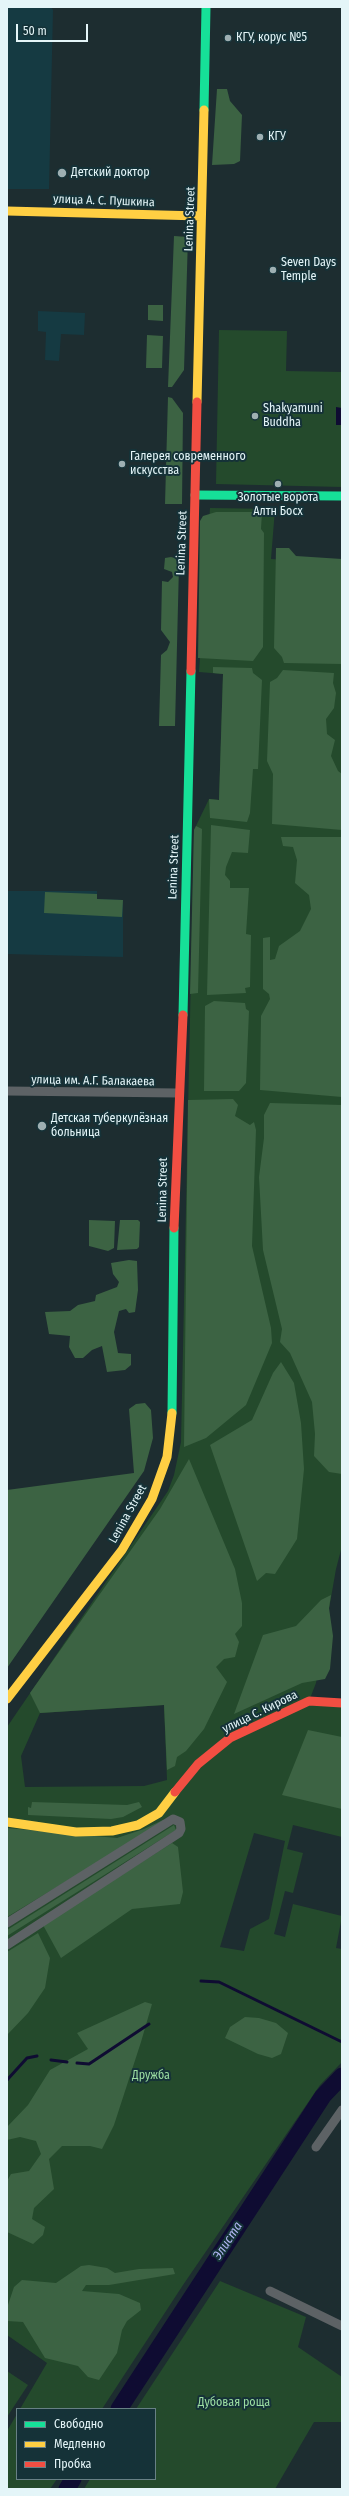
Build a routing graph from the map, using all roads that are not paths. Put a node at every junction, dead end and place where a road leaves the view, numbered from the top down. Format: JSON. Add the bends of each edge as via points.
{"nodes":[{"id":1,"x":206,"y":7,"type":"edge"},
{"id":2,"x":7,"y":210,"type":"edge"},
{"id":3,"x":201,"y":216,"type":"junction"},
{"id":4,"x":196,"y":495,"type":"junction"},
{"id":5,"x":342,"y":496,"type":"edge"},
{"id":6,"x":7,"y":1091,"type":"edge"},
{"id":7,"x":178,"y":1094,"type":"junction"},
{"id":8,"x":22,"y":1682,"type":"junction"},
{"id":9,"x":7,"y":1699,"type":"edge"},
{"id":10,"x":342,"y":1703,"type":"edge"},
{"id":11,"x":7,"y":1707,"type":"edge"},
{"id":12,"x":7,"y":1822,"type":"edge"},
{"id":13,"x":7,"y":1923,"type":"edge"},
{"id":14,"x":7,"y":1944,"type":"edge"},
{"id":15,"x":342,"y":2110,"type":"edge"},
{"id":16,"x":316,"y":2147,"type":"dead end"},
{"id":17,"x":270,"y":2291,"type":"dead end"},
{"id":18,"x":342,"y":2326,"type":"edge"}],
"edges":[{"from":1,"to":3,"type":"main road","name":"Lenina Street"},
{"from":2,"to":3,"type":"main road","name":"улица А. С. Пушкина"},
{"from":3,"to":4,"type":"main road","name":"Lenina Street"},
{"from":4,"to":5,"type":"main road"},
{"from":4,"to":7,"type":"main road","name":"Lenina Street","via":[[181,1067]]},
{"from":6,"to":7,"type":"street","name":"улица им. А.Г. Балакаева"},
{"from":7,"to":8,"type":"main road","name":"Lenina Street","via":[[174,1216],[174,1383],[167,1458],[152,1499],[122,1550]]},
{"from":8,"to":9,"type":"main road","name":"Lenina Street"},
{"from":8,"to":11,"type":"main road","name":"Lenina Street"},
{"from":10,"to":12,"type":"main road","name":"улица С. Кирова","via":[[309,1701],[230,1738],[198,1764],[159,1813],[138,1825],[112,1831],[76,1832]]},
{"from":13,"to":14,"type":"street","via":[[173,1819],[180,1822],[179,1833]]},
{"from":15,"to":16,"type":"street"},
{"from":17,"to":18,"type":"street"}]}
